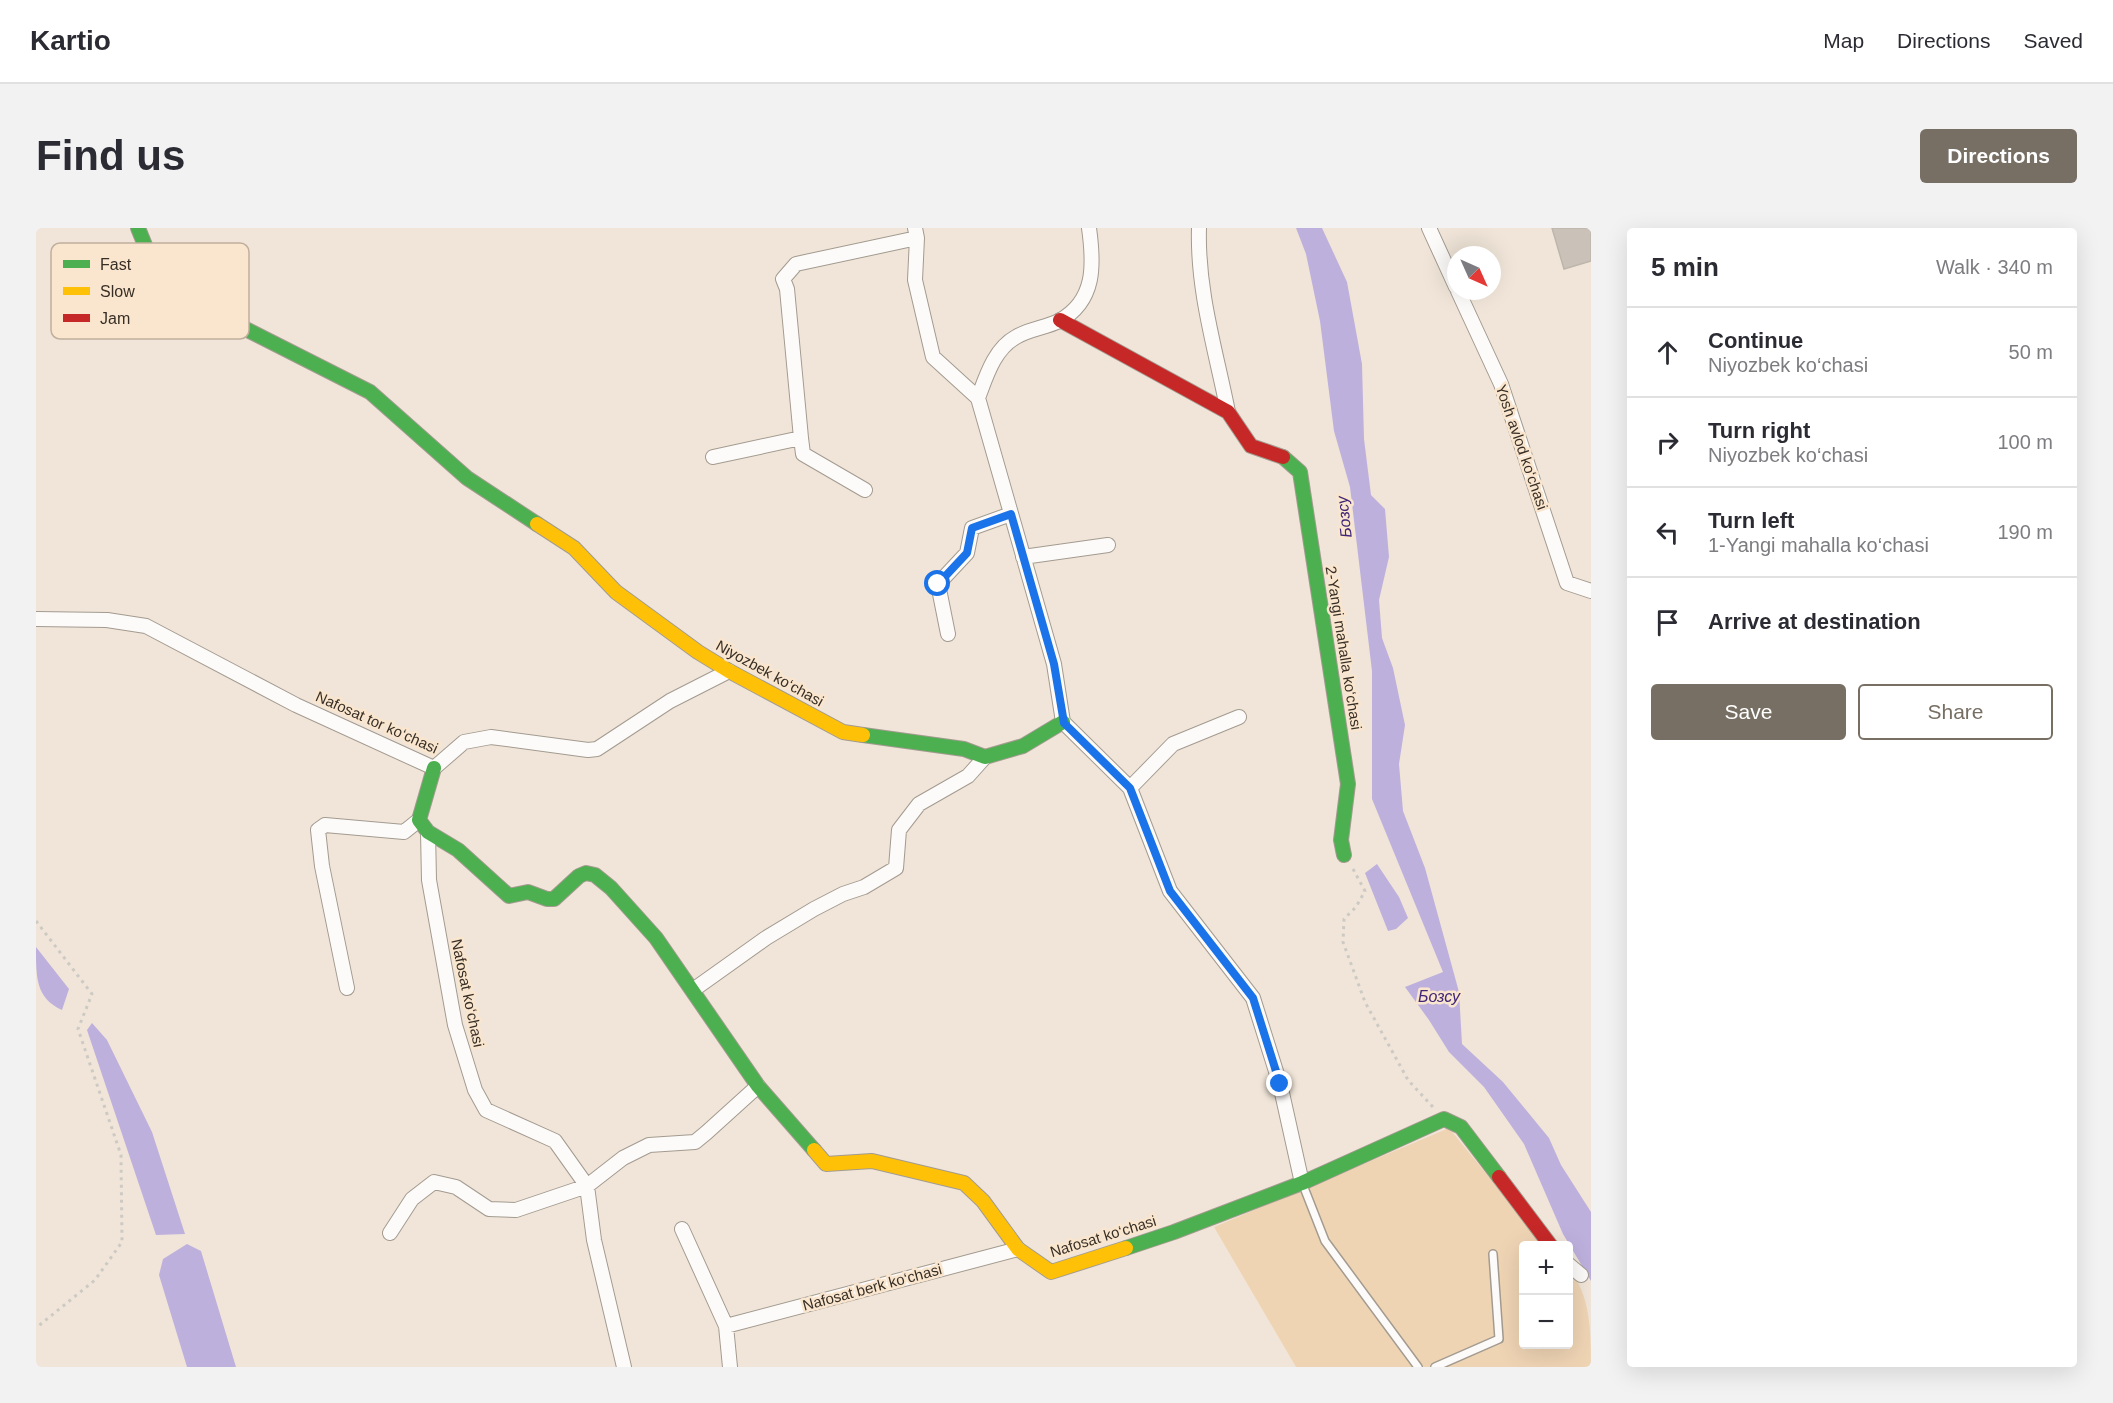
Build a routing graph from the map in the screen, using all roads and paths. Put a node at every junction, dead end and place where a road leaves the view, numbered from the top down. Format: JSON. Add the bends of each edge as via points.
{"nodes":[{"id":1,"x":138,"y":228,"type":"edge"},
{"id":2,"x":1089,"y":228,"type":"edge"},
{"id":3,"x":1199,"y":228,"type":"edge"},
{"id":4,"x":1429,"y":228,"type":"edge"},
{"id":5,"x":916,"y":233,"type":"edge"},
{"id":6,"x":144,"y":243,"type":"edge"},
{"id":7,"x":1447,"y":267,"type":"edge"},
{"id":8,"x":1462,"y":300,"type":"edge"},
{"id":9,"x":1059,"y":320,"type":"junction"},
{"id":10,"x":249,"y":331,"type":"edge"},
{"id":11,"x":978,"y":398,"type":"junction"},
{"id":12,"x":1228,"y":412,"type":"junction"},
{"id":13,"x":801,"y":438,"type":"junction"},
{"id":14,"x":713,"y":457,"type":"dead end"},
{"id":15,"x":864,"y":490,"type":"dead end"},
{"id":16,"x":1011,"y":514,"type":"junction"},
{"id":17,"x":1108,"y":545,"type":"dead end"},
{"id":18,"x":1023,"y":557,"type":"junction"},
{"id":19,"x":1591,"y":591,"type":"edge"},
{"id":20,"x":36,"y":619,"type":"edge"},
{"id":21,"x":948,"y":634,"type":"dead end"},
{"id":22,"x":729,"y":671,"type":"junction"},
{"id":23,"x":1239,"y":717,"type":"dead end"},
{"id":24,"x":1064,"y":723,"type":"junction"},
{"id":25,"x":985,"y":757,"type":"junction"},
{"id":26,"x":434,"y":768,"type":"junction"},
{"id":27,"x":1130,"y":788,"type":"junction"},
{"id":28,"x":419,"y":820,"type":"junction"},
{"id":29,"x":429,"y":832,"type":"junction"},
{"id":30,"x":1344,"y":855,"type":"joint"},
{"id":31,"x":36,"y":921,"type":"edge"},
{"id":32,"x":347,"y":988,"type":"dead end"},
{"id":33,"x":693,"y":990,"type":"junction"},
{"id":34,"x":758,"y":1086,"type":"junction"},
{"id":35,"x":1444,"y":1119,"type":"junction"},
{"id":36,"x":1302,"y":1183,"type":"junction"},
{"id":37,"x":587,"y":1186,"type":"junction"},
{"id":38,"x":682,"y":1229,"type":"dead end"},
{"id":39,"x":390,"y":1233,"type":"dead end"},
{"id":40,"x":1548,"y":1241,"type":"edge"},
{"id":41,"x":1018,"y":1249,"type":"junction"},
{"id":42,"x":1493,"y":1254,"type":"dead end"},
{"id":43,"x":1573,"y":1268,"type":"edge"},
{"id":44,"x":1581,"y":1275,"type":"dead end"},
{"id":45,"x":726,"y":1326,"type":"junction"},
{"id":46,"x":36,"y":1328,"type":"edge"},
{"id":47,"x":624,"y":1367,"type":"edge"},
{"id":48,"x":730,"y":1367,"type":"edge"},
{"id":49,"x":1418,"y":1367,"type":"edge"},
{"id":50,"x":1435,"y":1367,"type":"edge"}],
"edges":[{"from":1,"to":6,"type":"street","name":"Niyozbek ko‘chasi"},
{"from":2,"to":9,"type":"street","via":[[1093,261],[1086,292],[1078,306]]},
{"from":3,"to":12,"type":"street","name":"2-Yangi mahalla ko‘chasi","via":[[1204,308]]},
{"from":4,"to":7,"type":"street"},
{"from":5,"to":11,"type":"street","via":[[915,280],[933,357]]},
{"from":5,"to":13,"type":"street","via":[[796,264],[783,279]]},
{"from":8,"to":19,"type":"street","name":"Yosh avlod ko‘chasi","via":[[1501,384],[1567,583]]},
{"from":9,"to":11,"type":"street","via":[[1016,337],[1003,348]]},
{"from":9,"to":12,"type":"street","name":"2-Yangi mahalla ko‘chasi"},
{"from":10,"to":22,"type":"street","name":"Niyozbek ko‘chasi","via":[[370,392],[467,478],[574,548],[616,592]]},
{"from":11,"to":16,"type":"street"},
{"from":12,"to":30,"type":"street","name":"2-Yangi mahalla ko‘chasi","via":[[1251,446],[1284,457],[1300,472],[1348,784],[1341,840]]},
{"from":13,"to":14,"type":"street"},
{"from":13,"to":15,"type":"street","via":[[802,454]]},
{"from":16,"to":18,"type":"street"},
{"from":16,"to":21,"type":"street","via":[[972,528],[967,553],[938,584]]},
{"from":17,"to":18,"type":"street"},
{"from":18,"to":24,"type":"street","via":[[1054,664]]},
{"from":20,"to":26,"type":"street","name":"Nafosat tor ko‘chasi","via":[[107,620],[146,626],[296,705]]},
{"from":22,"to":25,"type":"street","name":"Niyozbek ko‘chasi","via":[[843,732],[964,749]]},
{"from":22,"to":26,"type":"street","name":"Nafosat tor ko‘chasi","via":[[670,701],[597,749],[491,737],[464,742]]},
{"from":23,"to":27,"type":"street","via":[[1173,744]]},
{"from":24,"to":25,"type":"street","via":[[1023,746]]},
{"from":24,"to":27,"type":"street"},
{"from":25,"to":33,"type":"street","via":[[968,776],[919,804],[899,830],[896,868],[814,909]]},
{"from":26,"to":28,"type":"street"},
{"from":27,"to":36,"type":"street","via":[[1170,891],[1253,998],[1280,1084]]},
{"from":28,"to":29,"type":"street","name":"Nafosat ko‘chasi"},
{"from":28,"to":32,"type":"street","via":[[404,832],[325,825],[318,830]]},
{"from":29,"to":33,"type":"street","name":"Nafosat ko‘chasi","via":[[458,850],[509,896],[528,892],[554,898],[579,876],[595,875],[656,938]]},
{"from":29,"to":37,"type":"street","name":"Nafosat ko‘chasi","via":[[429,880],[456,1025],[475,1090],[486,1110],[555,1141]]},
{"from":30,"to":35,"type":"path","via":[[1365,891],[1344,919],[1343,929],[1343,942],[1365,1002],[1408,1080]]},
{"from":31,"to":46,"type":"path","via":[[92,994],[78,1029],[121,1155],[122,1242],[95,1280]]},
{"from":33,"to":34,"type":"street","name":"Nafosat ko‘chasi"},
{"from":34,"to":37,"type":"street","via":[[695,1142],[648,1145],[623,1158]]},
{"from":34,"to":41,"type":"street","name":"Nafosat ko‘chasi","via":[[826,1164],[872,1161],[964,1183],[983,1201]]},
{"from":35,"to":36,"type":"street"},
{"from":35,"to":40,"type":"street","via":[[1461,1127]]},
{"from":36,"to":41,"type":"street","name":"Nafosat ko‘chasi","via":[[1174,1232],[1051,1272]]},
{"from":36,"to":49,"type":"lane","via":[[1324,1241]]},
{"from":37,"to":39,"type":"street","via":[[516,1210],[489,1209],[456,1187],[434,1182],[412,1199]]},
{"from":37,"to":47,"type":"street","via":[[594,1240]]},
{"from":38,"to":45,"type":"street"},
{"from":41,"to":45,"type":"street","name":"Nafosat berk ko‘chasi"},
{"from":42,"to":50,"type":"lane","via":[[1499,1339]]},
{"from":43,"to":44,"type":"street"},
{"from":45,"to":48,"type":"street"}]}
